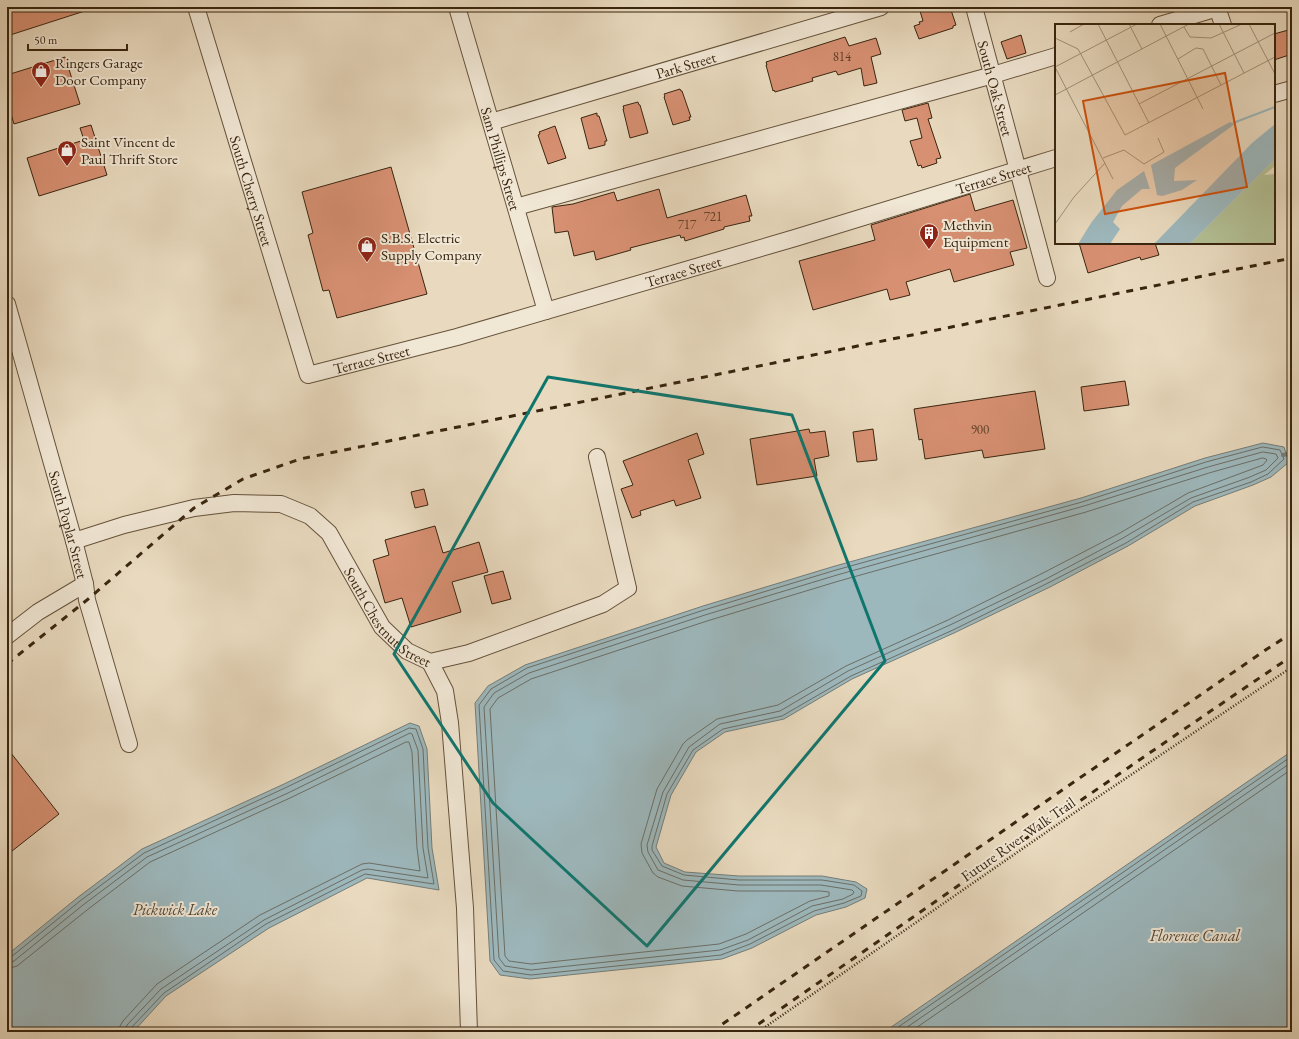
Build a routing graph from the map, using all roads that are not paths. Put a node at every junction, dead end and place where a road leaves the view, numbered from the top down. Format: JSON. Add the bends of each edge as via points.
{"nodes":[{"id":1,"x":196,"y":7,"type":"edge"},
{"id":2,"x":457,"y":7,"type":"edge"},
{"id":3,"x":881,"y":7,"type":"edge"},
{"id":4,"x":974,"y":7,"type":"edge"},
{"id":5,"x":1218,"y":7,"type":"edge"},
{"id":6,"x":1163,"y":24,"type":"edge"},
{"id":7,"x":1223,"y":24,"type":"edge"},
{"id":8,"x":1055,"y":56,"type":"edge"},
{"id":9,"x":993,"y":75,"type":"junction"},
{"id":10,"x":1292,"y":89,"type":"edge"},
{"id":11,"x":1275,"y":94,"type":"edge"},
{"id":12,"x":490,"y":122,"type":"junction"},
{"id":13,"x":1055,"y":158,"type":"edge"},
{"id":14,"x":1018,"y":169,"type":"junction"},
{"id":15,"x":516,"y":207,"type":"junction"},
{"id":16,"x":1047,"y":278,"type":"dead end"},
{"id":17,"x":7,"y":304,"type":"edge"},
{"id":18,"x":546,"y":310,"type":"junction"},
{"id":19,"x":308,"y":375,"type":"joint"},
{"id":20,"x":597,"y":457,"type":"dead end"},
{"id":21,"x":74,"y":540,"type":"junction"},
{"id":22,"x":85,"y":584,"type":"junction"},
{"id":23,"x":7,"y":636,"type":"edge"},
{"id":24,"x":430,"y":662,"type":"junction"},
{"id":25,"x":129,"y":744,"type":"dead end"},
{"id":26,"x":469,"y":1032,"type":"edge"}],
"edges":[{"from":1,"to":19,"type":"street","name":"South Cherry Street"},
{"from":2,"to":12,"type":"street","name":"Sam Phillips Street"},
{"from":3,"to":12,"type":"street","name":"Park Street"},
{"from":4,"to":9,"type":"street","name":"South Oak Street"},
{"from":5,"to":6,"type":"street"},
{"from":5,"to":7,"type":"street"},
{"from":8,"to":9,"type":"street"},
{"from":9,"to":14,"type":"street","name":"South Oak Street"},
{"from":9,"to":15,"type":"street"},
{"from":10,"to":11,"type":"street"},
{"from":12,"to":15,"type":"street","name":"Sam Phillips Street"},
{"from":13,"to":14,"type":"street","name":"Terrace Street"},
{"from":14,"to":16,"type":"street","name":"South Oak Street"},
{"from":14,"to":18,"type":"street","name":"Terrace Street","via":[[795,238]]},
{"from":15,"to":18,"type":"street","name":"Sam Phillips Street"},
{"from":17,"to":21,"type":"street","name":"South Poplar Street"},
{"from":18,"to":19,"type":"street","name":"Terrace Street","via":[[457,337]]},
{"from":20,"to":24,"type":"street","name":"South Chestnut Street","via":[[628,588],[603,604],[469,653]]},
{"from":21,"to":22,"type":"street","name":"South Poplar Street"},
{"from":21,"to":24,"type":"street","name":"South Chestnut Street","via":[[194,508],[234,503],[281,504],[310,516],[328,533],[382,627],[407,651]]},
{"from":22,"to":23,"type":"street","via":[[38,612]]},
{"from":22,"to":25,"type":"street","name":"South Poplar Street","via":[[87,600]]},
{"from":24,"to":26,"type":"street","via":[[446,691],[450,723],[465,908]]}]}
